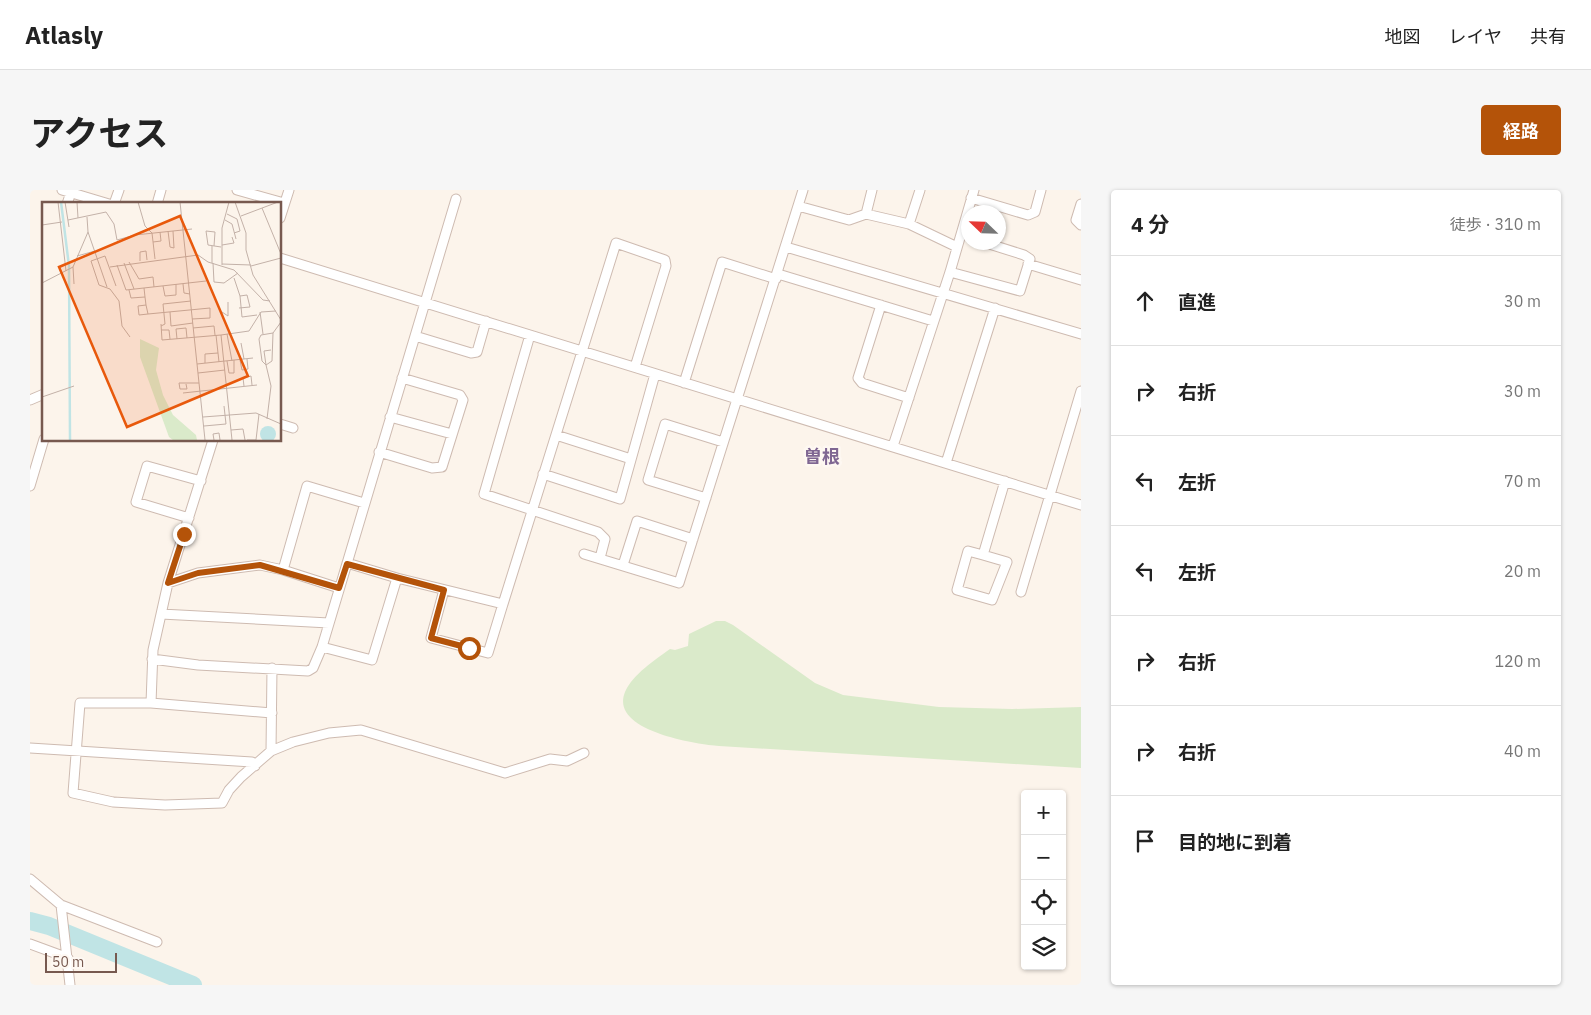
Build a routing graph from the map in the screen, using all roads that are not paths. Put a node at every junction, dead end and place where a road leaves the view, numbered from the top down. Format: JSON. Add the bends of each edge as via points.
{"nodes":[{"id":1,"x":119,"y":190,"type":"edge"},
{"id":2,"x":237,"y":190,"type":"edge"},
{"id":3,"x":289,"y":190,"type":"edge"},
{"id":4,"x":803,"y":190,"type":"edge"},
{"id":5,"x":872,"y":190,"type":"edge"},
{"id":6,"x":920,"y":190,"type":"edge"},
{"id":7,"x":1041,"y":190,"type":"edge"},
{"id":8,"x":66,"y":191,"type":"edge"},
{"id":9,"x":972,"y":194,"type":"edge"},
{"id":10,"x":456,"y":199,"type":"dead end"},
{"id":11,"x":102,"y":202,"type":"edge"},
{"id":12,"x":115,"y":202,"type":"edge"},
{"id":13,"x":280,"y":202,"type":"edge"},
{"id":14,"x":281,"y":202,"type":"edge"},
{"id":15,"x":284,"y":203,"type":"junction"},
{"id":16,"x":1081,"y":204,"type":"edge"},
{"id":17,"x":798,"y":206,"type":"junction"},
{"id":18,"x":281,"y":214,"type":"edge"},
{"id":19,"x":866,"y":214,"type":"junction"},
{"id":20,"x":909,"y":224,"type":"junction"},
{"id":21,"x":1081,"y":225,"type":"edge"},
{"id":22,"x":961,"y":241,"type":"edge"},
{"id":23,"x":786,"y":246,"type":"junction"},
{"id":24,"x":957,"y":247,"type":"junction"},
{"id":25,"x":1006,"y":249,"type":"edge"},
{"id":26,"x":281,"y":258,"type":"edge"},
{"id":27,"x":1028,"y":264,"type":"junction"},
{"id":28,"x":950,"y":272,"type":"junction"},
{"id":29,"x":777,"y":276,"type":"junction"},
{"id":30,"x":1081,"y":280,"type":"edge"},
{"id":31,"x":943,"y":293,"type":"junction"},
{"id":32,"x":424,"y":303,"type":"junction"},
{"id":33,"x":880,"y":305,"type":"junction"},
{"id":34,"x":995,"y":308,"type":"junction"},
{"id":35,"x":486,"y":321,"type":"junction"},
{"id":36,"x":933,"y":321,"type":"junction"},
{"id":37,"x":1081,"y":334,"type":"edge"},
{"id":38,"x":530,"y":335,"type":"junction"},
{"id":39,"x":414,"y":336,"type":"junction"},
{"id":40,"x":583,"y":351,"type":"junction"},
{"id":41,"x":635,"y":367,"type":"junction"},
{"id":42,"x":655,"y":374,"type":"junction"},
{"id":43,"x":402,"y":378,"type":"junction"},
{"id":44,"x":684,"y":383,"type":"junction"},
{"id":45,"x":1081,"y":391,"type":"edge"},
{"id":46,"x":42,"y":395,"type":"edge"},
{"id":47,"x":908,"y":398,"type":"junction"},
{"id":48,"x":737,"y":399,"type":"junction"},
{"id":49,"x":30,"y":400,"type":"edge"},
{"id":50,"x":390,"y":417,"type":"junction"},
{"id":51,"x":281,"y":424,"type":"edge"},
{"id":52,"x":293,"y":428,"type":"dead end"},
{"id":53,"x":452,"y":434,"type":"junction"},
{"id":54,"x":556,"y":435,"type":"junction"},
{"id":55,"x":43,"y":441,"type":"edge"},
{"id":56,"x":213,"y":441,"type":"edge"},
{"id":57,"x":723,"y":442,"type":"junction"},
{"id":58,"x":893,"y":446,"type":"junction"},
{"id":59,"x":379,"y":452,"type":"junction"},
{"id":60,"x":631,"y":459,"type":"junction"},
{"id":61,"x":946,"y":463,"type":"junction"},
{"id":62,"x":543,"y":474,"type":"junction"},
{"id":63,"x":201,"y":480,"type":"junction"},
{"id":64,"x":1006,"y":481,"type":"junction"},
{"id":65,"x":30,"y":486,"type":"edge"},
{"id":66,"x":1049,"y":494,"type":"junction"},
{"id":67,"x":706,"y":498,"type":"junction"},
{"id":68,"x":364,"y":503,"type":"junction"},
{"id":69,"x":1081,"y":505,"type":"edge"},
{"id":70,"x":532,"y":510,"type":"junction"},
{"id":71,"x":189,"y":518,"type":"junction"},
{"id":72,"x":693,"y":539,"type":"junction"},
{"id":73,"x":584,"y":554,"type":"dead end"},
{"id":74,"x":983,"y":555,"type":"junction"},
{"id":75,"x":600,"y":558,"type":"junction"},
{"id":76,"x":347,"y":564,"type":"junction"},
{"id":77,"x":623,"y":565,"type":"junction"},
{"id":78,"x":283,"y":570,"type":"junction"},
{"id":79,"x":396,"y":578,"type":"junction"},
{"id":80,"x":168,"y":583,"type":"junction"},
{"id":81,"x":339,"y":588,"type":"junction"},
{"id":82,"x":444,"y":590,"type":"junction"},
{"id":83,"x":1021,"y":592,"type":"dead end"},
{"id":84,"x":503,"y":604,"type":"junction"},
{"id":85,"x":161,"y":614,"type":"junction"},
{"id":86,"x":329,"y":624,"type":"junction"},
{"id":87,"x":322,"y":647,"type":"junction"},
{"id":88,"x":152,"y":659,"type":"junction"},
{"id":89,"x":272,"y":668,"type":"junction"},
{"id":90,"x":150,"y":704,"type":"junction"},
{"id":91,"x":272,"y":713,"type":"junction"},
{"id":92,"x":30,"y":748,"type":"edge"},
{"id":93,"x":75,"y":750,"type":"junction"},
{"id":94,"x":271,"y":751,"type":"junction"},
{"id":95,"x":584,"y":753,"type":"dead end"},
{"id":96,"x":255,"y":766,"type":"junction"},
{"id":97,"x":30,"y":879,"type":"edge"},
{"id":98,"x":61,"y":908,"type":"junction"},
{"id":99,"x":157,"y":942,"type":"dead end"},
{"id":100,"x":30,"y":944,"type":"edge"},
{"id":101,"x":67,"y":955,"type":"junction"},
{"id":102,"x":70,"y":985,"type":"edge"}],
"edges":[{"from":1,"to":12,"type":"street"},
{"from":2,"to":13,"type":"street"},
{"from":3,"to":15,"type":"street"},
{"from":4,"to":17,"type":"street"},
{"from":5,"to":19,"type":"street"},
{"from":6,"to":20,"type":"street"},
{"from":7,"to":9,"type":"street","via":[[1034,212],[1028,215]]},
{"from":8,"to":11,"type":"street"},
{"from":10,"to":32,"type":"street"},
{"from":14,"to":15,"type":"street"},
{"from":15,"to":18,"type":"street"},
{"from":16,"to":21,"type":"street","via":[[1076,220]]},
{"from":17,"to":19,"type":"street","via":[[849,220]]},
{"from":17,"to":23,"type":"street"},
{"from":19,"to":20,"type":"street"},
{"from":20,"to":24,"type":"street"},
{"from":22,"to":24,"type":"street"},
{"from":23,"to":29,"type":"street"},
{"from":23,"to":31,"type":"street"},
{"from":24,"to":28,"type":"street"},
{"from":25,"to":27,"type":"street","via":[[1030,259]]},
{"from":26,"to":32,"type":"street"},
{"from":27,"to":28,"type":"street","via":[[1020,291]]},
{"from":27,"to":30,"type":"street"},
{"from":28,"to":31,"type":"street"},
{"from":29,"to":33,"type":"street"},
{"from":29,"to":44,"type":"street","via":[[722,262]]},
{"from":29,"to":48,"type":"street"},
{"from":31,"to":34,"type":"street"},
{"from":31,"to":36,"type":"street"},
{"from":32,"to":35,"type":"street"},
{"from":32,"to":39,"type":"street"},
{"from":33,"to":36,"type":"street"},
{"from":33,"to":47,"type":"street","via":[[858,378],[862,383]]},
{"from":34,"to":37,"type":"street"},
{"from":34,"to":61,"type":"street"},
{"from":35,"to":38,"type":"street"},
{"from":35,"to":39,"type":"street","via":[[477,352]]},
{"from":36,"to":47,"type":"street"},
{"from":38,"to":40,"type":"street"},
{"from":38,"to":70,"type":"street","via":[[484,494]]},
{"from":39,"to":43,"type":"street"},
{"from":40,"to":41,"type":"street"},
{"from":40,"to":41,"type":"street","via":[[616,243],[665,260],[666,266]]},
{"from":40,"to":54,"type":"street"},
{"from":41,"to":42,"type":"street"},
{"from":42,"to":44,"type":"street"},
{"from":42,"to":60,"type":"street"},
{"from":43,"to":50,"type":"street"},
{"from":43,"to":53,"type":"street","via":[[460,395],[463,400]]},
{"from":44,"to":48,"type":"street"},
{"from":45,"to":66,"type":"street"},
{"from":46,"to":49,"type":"street"},
{"from":47,"to":58,"type":"street"},
{"from":48,"to":57,"type":"street"},
{"from":48,"to":58,"type":"street"},
{"from":50,"to":53,"type":"street"},
{"from":50,"to":59,"type":"street"},
{"from":51,"to":52,"type":"street"},
{"from":53,"to":59,"type":"street","via":[[442,467],[432,468]]},
{"from":54,"to":60,"type":"street"},
{"from":54,"to":62,"type":"street"},
{"from":55,"to":65,"type":"street"},
{"from":56,"to":63,"type":"street"},
{"from":57,"to":67,"type":"street"},
{"from":57,"to":67,"type":"street","via":[[665,424],[650,470],[648,480]]},
{"from":58,"to":61,"type":"street"},
{"from":59,"to":68,"type":"street"},
{"from":60,"to":62,"type":"street","via":[[620,499]]},
{"from":61,"to":64,"type":"street"},
{"from":62,"to":70,"type":"street"},
{"from":63,"to":71,"type":"street"},
{"from":63,"to":71,"type":"street","via":[[147,466],[136,502]]},
{"from":64,"to":66,"type":"street"},
{"from":64,"to":74,"type":"street"},
{"from":66,"to":69,"type":"street"},
{"from":66,"to":83,"type":"street"},
{"from":67,"to":72,"type":"street"},
{"from":68,"to":76,"type":"street"},
{"from":68,"to":78,"type":"street","via":[[307,486]]},
{"from":70,"to":75,"type":"street","via":[[598,532],[605,539]]},
{"from":70,"to":84,"type":"street"},
{"from":71,"to":80,"type":"street"},
{"from":72,"to":77,"type":"street","via":[[679,582]]},
{"from":72,"to":77,"type":"street","via":[[637,522]]},
{"from":73,"to":75,"type":"street"},
{"from":74,"to":74,"type":"street","via":[[968,551],[957,590],[992,600],[1007,562]]},
{"from":75,"to":77,"type":"street"},
{"from":76,"to":79,"type":"street"},
{"from":76,"to":81,"type":"street"},
{"from":78,"to":80,"type":"street","via":[[260,565],[198,573]]},
{"from":78,"to":81,"type":"street"},
{"from":79,"to":82,"type":"street"},
{"from":79,"to":87,"type":"street","via":[[372,660]]},
{"from":80,"to":85,"type":"street"},
{"from":81,"to":86,"type":"street"},
{"from":82,"to":84,"type":"street"},
{"from":82,"to":84,"type":"street","via":[[431,638],[488,654]]},
{"from":85,"to":86,"type":"street"},
{"from":85,"to":88,"type":"street"},
{"from":86,"to":87,"type":"street"},
{"from":87,"to":89,"type":"street","via":[[313,668],[308,671]]},
{"from":88,"to":89,"type":"street","via":[[198,665]]},
{"from":88,"to":90,"type":"street"},
{"from":89,"to":91,"type":"street"},
{"from":90,"to":91,"type":"street"},
{"from":90,"to":93,"type":"street","via":[[80,703]]},
{"from":91,"to":94,"type":"street"},
{"from":92,"to":93,"type":"street"},
{"from":93,"to":96,"type":"street","via":[[252,762]]},
{"from":93,"to":96,"type":"street","via":[[73,793],[113,802],[222,803],[229,790]]},
{"from":94,"to":95,"type":"street","via":[[308,737],[361,730],[505,773],[550,760],[568,761]]},
{"from":94,"to":96,"type":"street"},
{"from":97,"to":98,"type":"street"},
{"from":98,"to":99,"type":"street"},
{"from":98,"to":101,"type":"street"},
{"from":100,"to":101,"type":"street"},
{"from":101,"to":102,"type":"street"}]}
